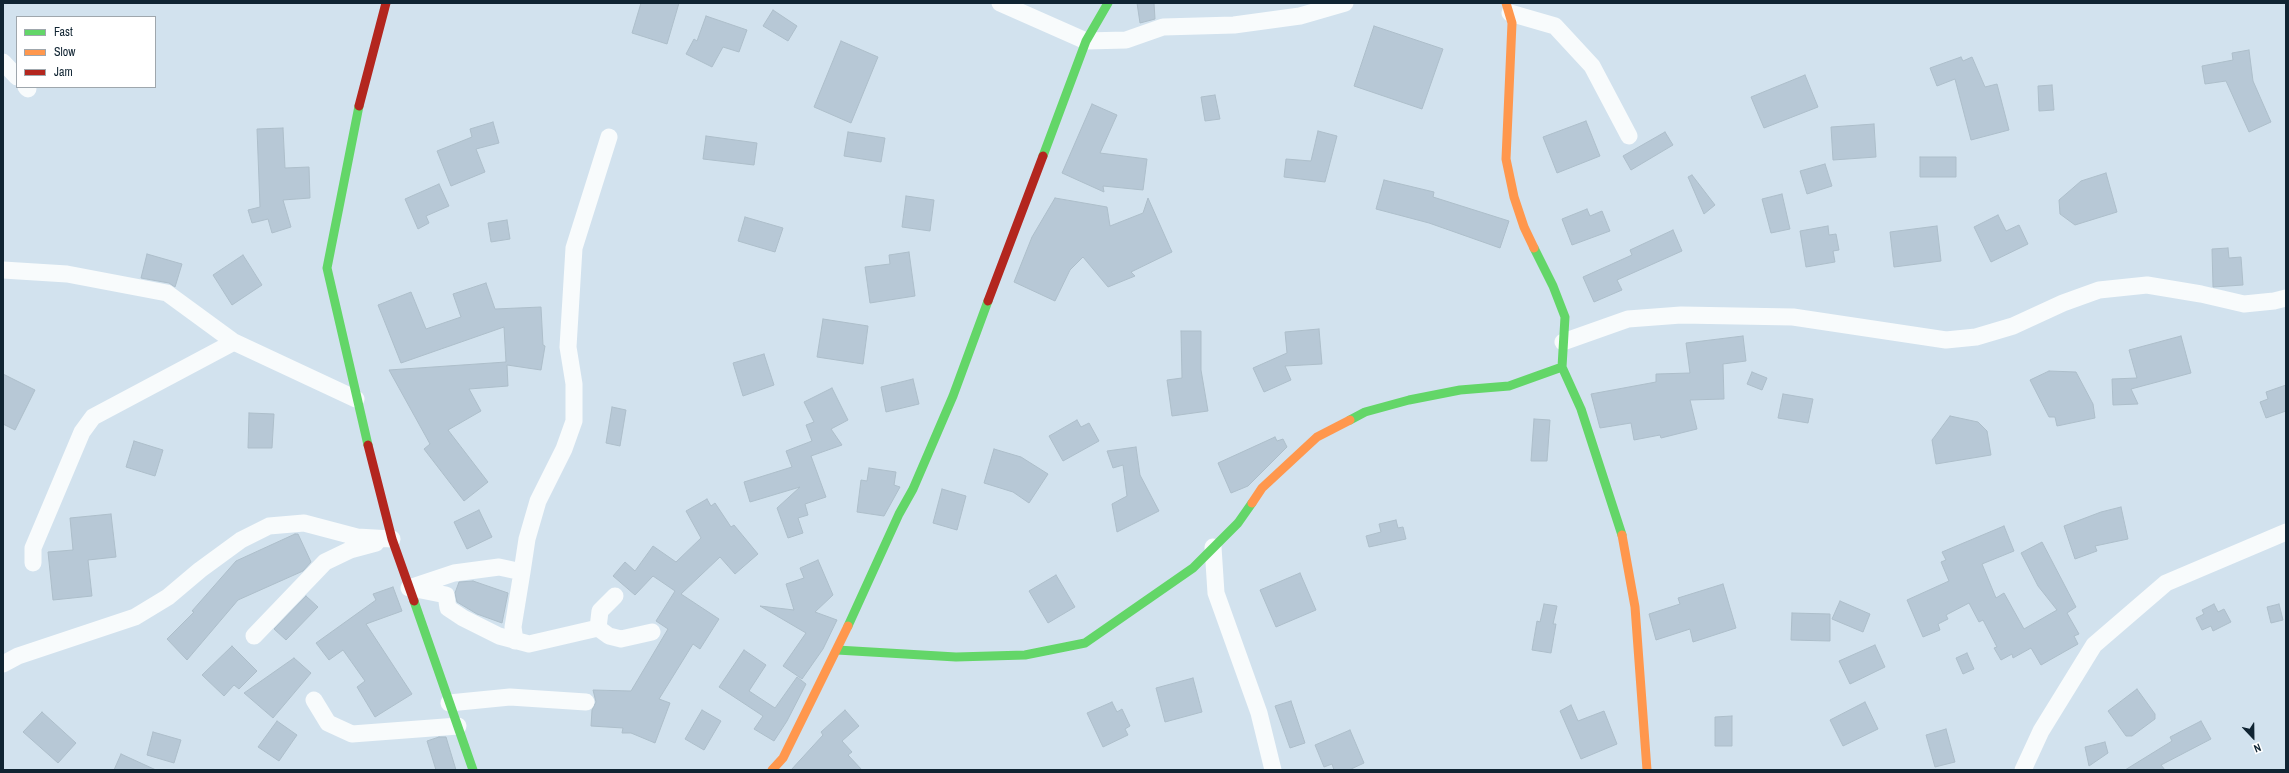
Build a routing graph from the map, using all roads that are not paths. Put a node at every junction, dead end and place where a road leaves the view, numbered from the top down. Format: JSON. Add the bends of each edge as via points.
{"nodes":[{"id":1,"x":386,"y":3,"type":"edge"},
{"id":2,"x":1000,"y":3,"type":"edge"},
{"id":3,"x":1108,"y":3,"type":"edge"},
{"id":4,"x":1345,"y":3,"type":"edge"},
{"id":5,"x":1508,"y":8,"type":"edge"},
{"id":6,"x":1086,"y":41,"type":"junction"},
{"id":7,"x":3,"y":62,"type":"edge"},
{"id":8,"x":16,"y":76,"type":"edge"},
{"id":9,"x":1629,"y":136,"type":"dead end"},
{"id":10,"x":609,"y":137,"type":"dead end"},
{"id":11,"x":3,"y":270,"type":"edge"},
{"id":12,"x":2286,"y":298,"type":"edge"},
{"id":13,"x":234,"y":342,"type":"junction"},
{"id":14,"x":1564,"y":342,"type":"junction"},
{"id":15,"x":1562,"y":367,"type":"junction"},
{"id":16,"x":356,"y":399,"type":"junction"},
{"id":17,"x":2286,"y":532,"type":"edge"},
{"id":18,"x":392,"y":538,"type":"junction"},
{"id":19,"x":1213,"y":547,"type":"junction"},
{"id":20,"x":33,"y":563,"type":"dead end"},
{"id":21,"x":522,"y":572,"type":"junction"},
{"id":22,"x":409,"y":588,"type":"junction"},
{"id":23,"x":615,"y":596,"type":"dead end"},
{"id":24,"x":598,"y":628,"type":"junction"},
{"id":25,"x":652,"y":632,"type":"dead end"},
{"id":26,"x":254,"y":636,"type":"dead end"},
{"id":27,"x":515,"y":641,"type":"junction"},
{"id":28,"x":837,"y":650,"type":"junction"},
{"id":29,"x":3,"y":664,"type":"edge"},
{"id":30,"x":314,"y":700,"type":"dead end"},
{"id":31,"x":450,"y":702,"type":"junction"},
{"id":32,"x":586,"y":702,"type":"dead end"},
{"id":33,"x":458,"y":726,"type":"junction"},
{"id":34,"x":473,"y":770,"type":"edge"},
{"id":35,"x":772,"y":770,"type":"edge"},
{"id":36,"x":1273,"y":770,"type":"edge"},
{"id":37,"x":1647,"y":770,"type":"edge"},
{"id":38,"x":2023,"y":770,"type":"edge"}],
"edges":[{"from":1,"to":16,"type":"street","via":[[354,126],[327,268]]},
{"from":2,"to":6,"type":"street"},
{"from":3,"to":6,"type":"street"},
{"from":4,"to":6,"type":"street","via":[[1300,16],[1234,25],[1163,27],[1126,40]]},
{"from":5,"to":9,"type":"street","via":[[1555,26],[1592,66]]},
{"from":5,"to":14,"type":"street","via":[[1512,23],[1506,159],[1524,227],[1565,317]]},
{"from":6,"to":28,"type":"street","via":[[953,396],[913,489]]},
{"from":7,"to":8,"type":"street"},
{"from":10,"to":21,"type":"street","via":[[574,248],[568,347],[574,384],[574,421],[564,449],[538,501],[527,539]]},
{"from":11,"to":13,"type":"street","via":[[67,274],[167,293]]},
{"from":12,"to":14,"type":"street","via":[[2244,304],[2147,285],[2099,290],[2013,326],[1976,337],[1946,340],[1793,317],[1681,315],[1628,319]]},
{"from":13,"to":16,"type":"street"},
{"from":13,"to":20,"type":"street","via":[[93,417],[82,432],[33,548]]},
{"from":14,"to":15,"type":"street"},
{"from":15,"to":19,"type":"street","via":[[1509,386],[1460,390],[1365,412],[1317,437],[1262,488],[1238,524]]},
{"from":15,"to":37,"type":"street","via":[[1581,409],[1621,532],[1635,607]]},
{"from":16,"to":18,"type":"street"},
{"from":17,"to":38,"type":"street","via":[[2166,583],[2094,645],[2041,731]]},
{"from":18,"to":22,"type":"street"},
{"from":18,"to":26,"type":"street","via":[[350,550],[325,562]]},
{"from":18,"to":29,"type":"street","via":[[357,537],[304,523],[269,526],[241,540],[168,597],[135,617],[18,656]]},
{"from":19,"to":28,"type":"street","via":[[1193,568],[1085,643],[1024,655],[956,657]]},
{"from":19,"to":36,"type":"street","via":[[1216,593],[1259,713]]},
{"from":21,"to":22,"type":"street","via":[[499,567],[454,573]]},
{"from":21,"to":27,"type":"street","via":[[513,627]]},
{"from":22,"to":27,"type":"street","via":[[446,595],[448,608],[499,636]]},
{"from":22,"to":31,"type":"street"},
{"from":23,"to":24,"type":"street","via":[[600,611]]},
{"from":24,"to":25,"type":"street","via":[[609,636],[621,639]]},
{"from":24,"to":27,"type":"street","via":[[529,644]]},
{"from":28,"to":35,"type":"street","via":[[783,758]]},
{"from":30,"to":33,"type":"street","via":[[328,723],[352,734]]},
{"from":31,"to":32,"type":"street","via":[[510,697]]},
{"from":31,"to":33,"type":"street"},
{"from":33,"to":34,"type":"street"}]}
